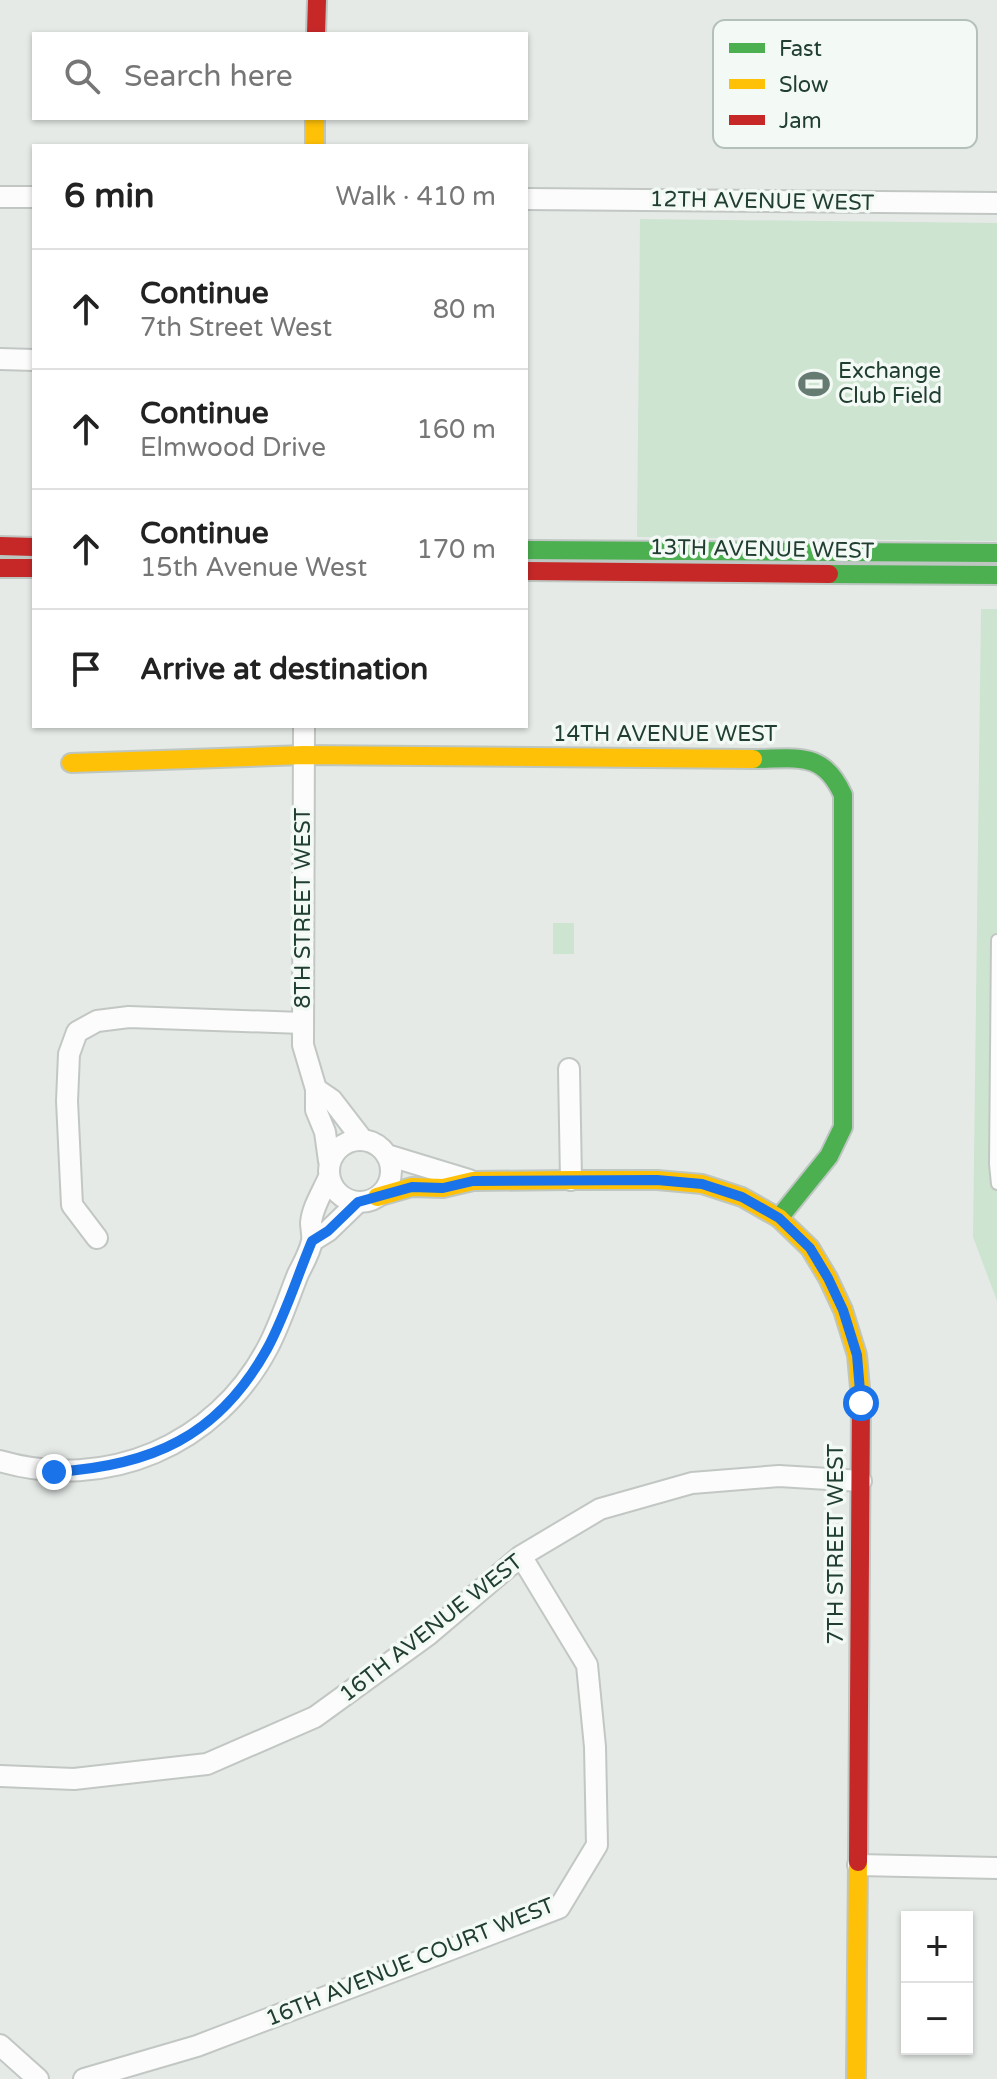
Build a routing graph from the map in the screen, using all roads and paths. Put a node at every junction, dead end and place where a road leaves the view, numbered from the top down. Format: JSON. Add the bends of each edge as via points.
{"nodes":[{"id":1,"x":317,"y":0,"type":"edge"},
{"id":2,"x":316,"y":32,"type":"edge"},
{"id":3,"x":315,"y":120,"type":"edge"},
{"id":4,"x":315,"y":144,"type":"edge"},
{"id":5,"x":0,"y":197,"type":"edge"},
{"id":6,"x":32,"y":197,"type":"edge"},
{"id":7,"x":528,"y":199,"type":"edge"},
{"id":8,"x":997,"y":203,"type":"edge"},
{"id":9,"x":0,"y":359,"type":"edge"},
{"id":10,"x":32,"y":360,"type":"edge"},
{"id":11,"x":0,"y":546,"type":"edge"},
{"id":12,"x":32,"y":547,"type":"edge"},
{"id":13,"x":528,"y":550,"type":"edge"},
{"id":14,"x":997,"y":553,"type":"edge"},
{"id":15,"x":0,"y":568,"type":"edge"},
{"id":16,"x":32,"y":568,"type":"edge"},
{"id":17,"x":528,"y":571,"type":"edge"},
{"id":18,"x":997,"y":575,"type":"edge"},
{"id":19,"x":304,"y":728,"type":"edge"},
{"id":20,"x":304,"y":755,"type":"junction"},
{"id":21,"x":71,"y":763,"type":"dead end"},
{"id":22,"x":997,"y":940,"type":"edge"},
{"id":23,"x":302,"y":1023,"type":"junction"},
{"id":24,"x":569,"y":1069,"type":"dead end"},
{"id":25,"x":316,"y":1089,"type":"junction"},
{"id":26,"x":362,"y":1139,"type":"junction"},
{"id":27,"x":387,"y":1155,"type":"junction"},
{"id":28,"x":329,"y":1169,"type":"junction"},
{"id":29,"x":571,"y":1180,"type":"junction"},
{"id":30,"x":473,"y":1181,"type":"junction"},
{"id":31,"x":997,"y":1184,"type":"edge"},
{"id":32,"x":368,"y":1200,"type":"junction"},
{"id":33,"x":779,"y":1218,"type":"junction"},
{"id":34,"x":97,"y":1238,"type":"dead end"},
{"id":35,"x":312,"y":1241,"type":"junction"},
{"id":36,"x":0,"y":1461,"type":"edge"},
{"id":37,"x":861,"y":1481,"type":"junction"},
{"id":38,"x":521,"y":1556,"type":"junction"},
{"id":39,"x":0,"y":1776,"type":"edge"},
{"id":40,"x":858,"y":1865,"type":"junction"},
{"id":41,"x":997,"y":1868,"type":"edge"},
{"id":42,"x":0,"y":2045,"type":"edge"},
{"id":43,"x":38,"y":2079,"type":"edge"},
{"id":44,"x":84,"y":2079,"type":"edge"},
{"id":45,"x":856,"y":2079,"type":"edge"}],
"edges":[{"from":1,"to":2,"type":"street"},
{"from":3,"to":4,"type":"street"},
{"from":5,"to":6,"type":"street"},
{"from":7,"to":8,"type":"street","name":"12TH AVENUE WEST"},
{"from":9,"to":10,"type":"street"},
{"from":11,"to":12,"type":"street"},
{"from":13,"to":14,"type":"street","name":"13TH AVENUE WEST"},
{"from":15,"to":16,"type":"street"},
{"from":17,"to":18,"type":"street","name":"13TH AVENUE WEST"},
{"from":19,"to":20,"type":"street","name":"8TH STREET WEST"},
{"from":20,"to":21,"type":"street","name":"14TH AVENUE WEST"},
{"from":20,"to":23,"type":"street","name":"8TH STREET WEST"},
{"from":20,"to":33,"type":"street","name":"14TH AVENUE WEST","via":[[799,759],[831,768],[843,795],[843,1127],[829,1156]]},
{"from":22,"to":31,"type":"lane"},
{"from":23,"to":25,"type":"street","name":"8TH STREET WEST"},
{"from":23,"to":34,"type":"street","via":[[129,1017],[97,1021],[77,1032],[69,1054],[67,1101],[72,1205]]},
{"from":24,"to":29,"type":"street"},
{"from":25,"to":26,"type":"street","name":"8TH STREET WEST","via":[[332,1100]]},
{"from":25,"to":28,"type":"street","name":"8TH STREET WEST"},
{"from":26,"to":27,"type":"street"},
{"from":26,"to":28,"type":"street","via":[[342,1145]]},
{"from":27,"to":30,"type":"street"},
{"from":27,"to":32,"type":"street","via":[[389,1182]]},
{"from":28,"to":32,"type":"street","via":[[339,1195]]},
{"from":28,"to":35,"type":"street","via":[[311,1220]]},
{"from":29,"to":30,"type":"street","name":"7TH STREET WEST"},
{"from":29,"to":33,"type":"street","name":"7TH STREET WEST","via":[[702,1184],[742,1197]]},
{"from":30,"to":32,"type":"street","name":"7TH STREET WEST","via":[[443,1188],[412,1187]]},
{"from":32,"to":35,"type":"street"},
{"from":33,"to":37,"type":"street","name":"7TH STREET WEST","via":[[810,1248],[843,1310],[857,1355]]},
{"from":35,"to":36,"type":"street","via":[[268,1347],[248,1379],[201,1427],[169,1448],[94,1469],[54,1472]]},
{"from":37,"to":38,"type":"street","name":"16TH AVENUE WEST","via":[[779,1476],[692,1483],[600,1509]]},
{"from":37,"to":40,"type":"street","name":"7TH STREET WEST"},
{"from":38,"to":39,"type":"street","name":"16TH AVENUE WEST","via":[[428,1635],[315,1717],[207,1764],[74,1779]]},
{"from":38,"to":44,"type":"street","name":"16TH AVENUE COURT WEST","via":[[587,1665],[597,1845],[559,1908],[197,2046]]},
{"from":40,"to":41,"type":"street"},
{"from":40,"to":45,"type":"street","name":"7TH STREET WEST"},
{"from":42,"to":43,"type":"street"}]}
